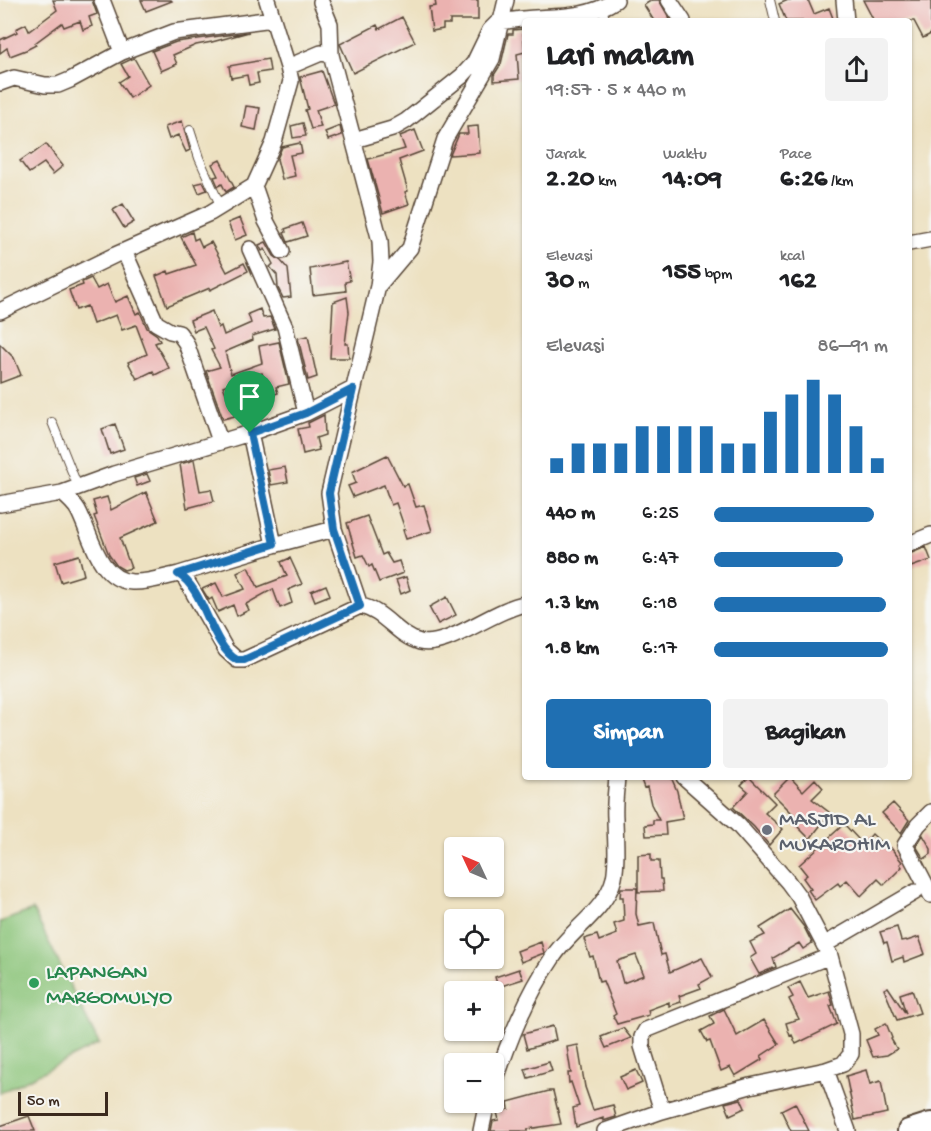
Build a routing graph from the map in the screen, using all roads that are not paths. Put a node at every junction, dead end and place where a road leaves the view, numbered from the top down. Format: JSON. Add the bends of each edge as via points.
{"nodes":[{"id":1,"x":102,"y":0,"type":"edge"},
{"id":2,"x":267,"y":0,"type":"edge"},
{"id":3,"x":506,"y":0,"type":"edge"},
{"id":4,"x":616,"y":0,"type":"edge"},
{"id":5,"x":669,"y":0,"type":"edge"},
{"id":6,"x":770,"y":0,"type":"edge"},
{"id":7,"x":844,"y":0,"type":"edge"},
{"id":8,"x":321,"y":2,"type":"dead end"},
{"id":9,"x":604,"y":15,"type":"edge"},
{"id":10,"x":549,"y":18,"type":"edge"},
{"id":11,"x":681,"y":18,"type":"edge"},
{"id":12,"x":774,"y":18,"type":"edge"},
{"id":13,"x":846,"y":18,"type":"edge"},
{"id":14,"x":273,"y":20,"type":"junction"},
{"id":15,"x":522,"y":20,"type":"edge"},
{"id":16,"x":502,"y":22,"type":"junction"},
{"id":17,"x":122,"y":52,"type":"junction"},
{"id":18,"x":331,"y":55,"type":"junction"},
{"id":19,"x":288,"y":67,"type":"junction"},
{"id":20,"x":0,"y":83,"type":"edge"},
{"id":21,"x":190,"y":130,"type":"dead end"},
{"id":22,"x":354,"y":140,"type":"junction"},
{"id":23,"x":254,"y":186,"type":"junction"},
{"id":24,"x":221,"y":207,"type":"junction"},
{"id":25,"x":931,"y":239,"type":"edge"},
{"id":26,"x":912,"y":242,"type":"edge"},
{"id":27,"x":250,"y":249,"type":"dead end"},
{"id":28,"x":123,"y":251,"type":"junction"},
{"id":29,"x":282,"y":251,"type":"dead end"},
{"id":30,"x":378,"y":286,"type":"junction"},
{"id":31,"x":0,"y":311,"type":"edge"},
{"id":32,"x":353,"y":389,"type":"junction"},
{"id":33,"x":306,"y":413,"type":"junction"},
{"id":34,"x":52,"y":422,"type":"dead end"},
{"id":35,"x":250,"y":433,"type":"junction"},
{"id":36,"x":220,"y":441,"type":"junction"},
{"id":37,"x":78,"y":487,"type":"junction"},
{"id":38,"x":62,"y":493,"type":"junction"},
{"id":39,"x":0,"y":504,"type":"edge"},
{"id":40,"x":334,"y":529,"type":"junction"},
{"id":41,"x":931,"y":536,"type":"edge"},
{"id":42,"x":912,"y":543,"type":"edge"},
{"id":43,"x":274,"y":544,"type":"junction"},
{"id":44,"x":178,"y":574,"type":"junction"},
{"id":45,"x":522,"y":605,"type":"edge"},
{"id":46,"x":360,"y":606,"type":"junction"},
{"id":47,"x":617,"y":780,"type":"edge"},
{"id":48,"x":687,"y":780,"type":"edge"},
{"id":49,"x":931,"y":812,"type":"edge"},
{"id":50,"x":926,"y":889,"type":"edge"},
{"id":51,"x":827,"y":950,"type":"junction"},
{"id":52,"x":504,"y":1056,"type":"edge"},
{"id":53,"x":826,"y":1070,"type":"junction"},
{"id":54,"x":662,"y":1111,"type":"junction"},
{"id":55,"x":485,"y":1113,"type":"edge"},
{"id":56,"x":481,"y":1131,"type":"edge"},
{"id":57,"x":605,"y":1131,"type":"edge"},
{"id":58,"x":848,"y":1131,"type":"edge"}],
"edges":[{"from":1,"to":17,"type":"street"},
{"from":2,"to":14,"type":"street"},
{"from":3,"to":16,"type":"street"},
{"from":4,"to":9,"type":"street"},
{"from":5,"to":11,"type":"street"},
{"from":6,"to":12,"type":"lane"},
{"from":7,"to":13,"type":"street"},
{"from":8,"to":18,"type":"street","via":[[330,24]]},
{"from":9,"to":10,"type":"street"},
{"from":14,"to":17,"type":"street","via":[[174,32]]},
{"from":14,"to":19,"type":"street"},
{"from":15,"to":16,"type":"street"},
{"from":16,"to":22,"type":"street","via":[[494,25],[474,63],[462,76],[406,121]]},
{"from":16,"to":30,"type":"street","via":[[492,59],[445,139],[410,248]]},
{"from":17,"to":20,"type":"street","via":[[70,81],[45,85],[14,78]]},
{"from":18,"to":19,"type":"street","via":[[321,54]]},
{"from":18,"to":22,"type":"street"},
{"from":19,"to":23,"type":"street","via":[[291,81],[280,121]]},
{"from":21,"to":24,"type":"lane"},
{"from":22,"to":30,"type":"street","via":[[380,241]]},
{"from":23,"to":24,"type":"street"},
{"from":23,"to":29,"type":"street"},
{"from":24,"to":28,"type":"street"},
{"from":25,"to":26,"type":"street"},
{"from":27,"to":33,"type":"street","via":[[285,327]]},
{"from":28,"to":31,"type":"street"},
{"from":28,"to":36,"type":"street","via":[[156,323],[179,333],[186,343]]},
{"from":30,"to":32,"type":"street"},
{"from":32,"to":33,"type":"street"},
{"from":32,"to":40,"type":"street","via":[[329,493]]},
{"from":33,"to":35,"type":"street"},
{"from":34,"to":37,"type":"lane"},
{"from":35,"to":36,"type":"street"},
{"from":35,"to":43,"type":"street"},
{"from":36,"to":37,"type":"street"},
{"from":37,"to":38,"type":"street"},
{"from":38,"to":39,"type":"street"},
{"from":38,"to":44,"type":"street","via":[[78,509],[102,563],[121,579],[131,582]]},
{"from":40,"to":43,"type":"street"},
{"from":40,"to":46,"type":"street"},
{"from":41,"to":42,"type":"street"},
{"from":43,"to":44,"type":"street"},
{"from":44,"to":46,"type":"street","via":[[189,582],[226,650],[237,660]]},
{"from":45,"to":46,"type":"street","via":[[430,643],[418,641],[376,612]]},
{"from":47,"to":52,"type":"street","via":[[614,877],[595,911],[566,939],[542,974]]},
{"from":48,"to":51,"type":"street","via":[[738,825],[788,882]]},
{"from":49,"to":50,"type":"street","via":[[905,845]]},
{"from":50,"to":51,"type":"street"},
{"from":51,"to":53,"type":"street","via":[[851,1034],[851,1054],[843,1064]]},
{"from":51,"to":54,"type":"street","via":[[646,1030],[642,1046]]},
{"from":53,"to":54,"type":"street"},
{"from":53,"to":58,"type":"street"},
{"from":54,"to":57,"type":"street"},
{"from":55,"to":56,"type":"street"}]}
